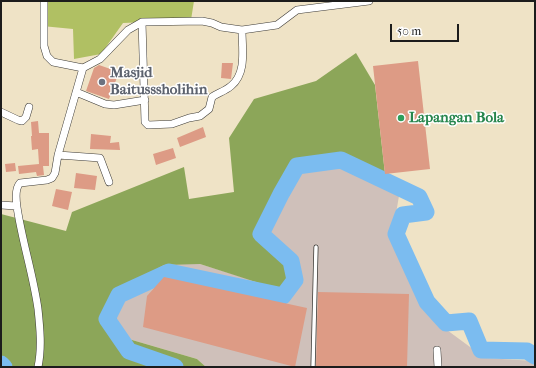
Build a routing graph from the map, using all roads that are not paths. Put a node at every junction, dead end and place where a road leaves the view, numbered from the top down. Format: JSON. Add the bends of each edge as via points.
{"nodes":[{"id":1,"x":44,"y":1,"type":"edge"},
{"id":2,"x":369,"y":1,"type":"edge"},
{"id":3,"x":142,"y":22,"type":"junction"},
{"id":4,"x":242,"y":30,"type":"junction"},
{"id":5,"x":83,"y":68,"type":"junction"},
{"id":6,"x":76,"y":92,"type":"junction"},
{"id":7,"x":145,"y":100,"type":"junction"},
{"id":8,"x":29,"y":107,"type":"dead end"},
{"id":9,"x":1,"y":112,"type":"edge"},
{"id":10,"x":58,"y":155,"type":"junction"},
{"id":11,"x":109,"y":182,"type":"dead end"},
{"id":12,"x":1,"y":205,"type":"edge"},
{"id":13,"x":16,"y":206,"type":"junction"},
{"id":14,"x":316,"y":247,"type":"dead end"},
{"id":15,"x":437,"y":350,"type":"dead end"},
{"id":16,"x":38,"y":367,"type":"edge"},
{"id":17,"x":314,"y":367,"type":"edge"},
{"id":18,"x":438,"y":367,"type":"edge"}],
"edges":[{"from":1,"to":5,"type":"street","via":[[44,46],[47,56],[53,62]]},
{"from":2,"to":4,"type":"street","via":[[297,10],[277,25]]},
{"from":3,"to":4,"type":"street","via":[[202,21]]},
{"from":3,"to":5,"type":"street","via":[[128,30],[100,59]]},
{"from":3,"to":7,"type":"street"},
{"from":4,"to":7,"type":"street","via":[[240,74],[231,86],[212,97],[207,112],[172,124],[148,125],[145,122]]},
{"from":5,"to":6,"type":"street"},
{"from":6,"to":7,"type":"street","via":[[105,104]]},
{"from":6,"to":10,"type":"street"},
{"from":8,"to":9,"type":"street","via":[[22,121]]},
{"from":10,"to":11,"type":"street","via":[[100,158]]},
{"from":10,"to":13,"type":"street","via":[[52,178],[18,184]]},
{"from":12,"to":13,"type":"street"},
{"from":13,"to":16,"type":"street","via":[[38,308]]},
{"from":14,"to":17,"type":"lane"},
{"from":15,"to":18,"type":"street"}]}
